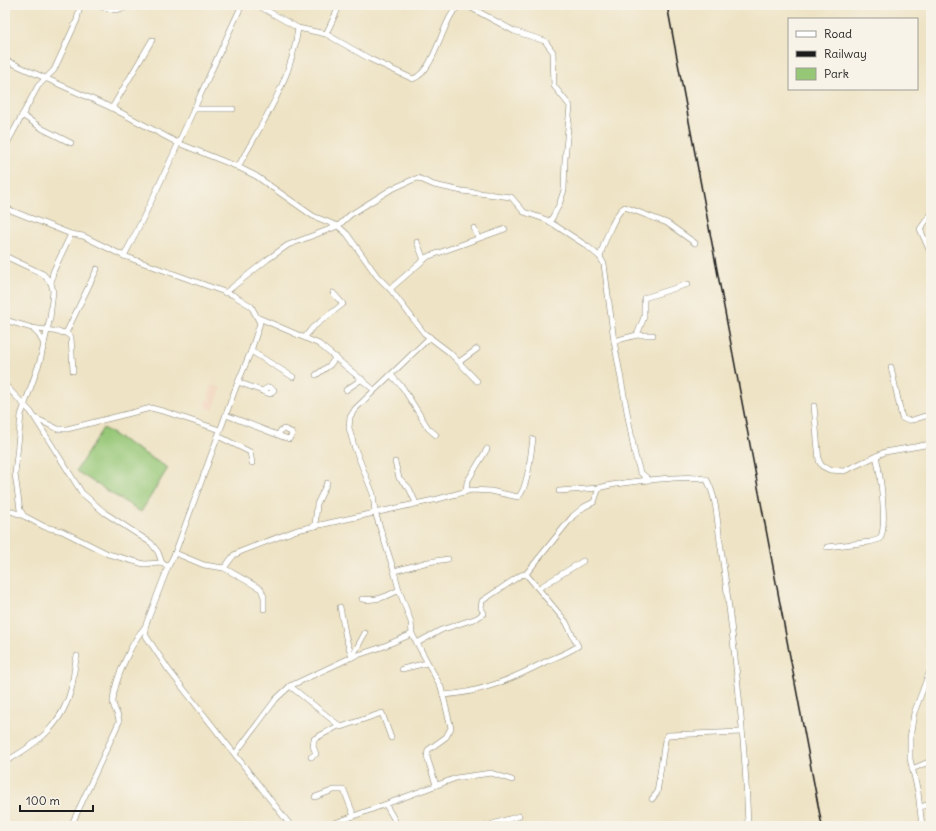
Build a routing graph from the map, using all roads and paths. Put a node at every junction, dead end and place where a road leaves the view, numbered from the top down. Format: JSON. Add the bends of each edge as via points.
{"nodes":[{"id":1,"x":80,"y":5,"type":"edge"},
{"id":2,"x":95,"y":5,"type":"edge"},
{"id":3,"x":134,"y":5,"type":"edge"},
{"id":4,"x":242,"y":5,"type":"edge"},
{"id":5,"x":257,"y":5,"type":"edge"},
{"id":6,"x":338,"y":5,"type":"edge"},
{"id":7,"x":461,"y":5,"type":"edge"},
{"id":8,"x":466,"y":5,"type":"edge"},
{"id":9,"x":298,"y":28,"type":"junction"},
{"id":10,"x":326,"y":34,"type":"junction"},
{"id":11,"x":152,"y":40,"type":"dead end"},
{"id":12,"x":5,"y":60,"type":"edge"},
{"id":13,"x":47,"y":79,"type":"junction"},
{"id":14,"x":112,"y":108,"type":"junction"},
{"id":15,"x":193,"y":108,"type":"junction"},
{"id":16,"x":233,"y":110,"type":"dead end"},
{"id":17,"x":22,"y":115,"type":"junction"},
{"id":18,"x":71,"y":143,"type":"dead end"},
{"id":19,"x":178,"y":143,"type":"junction"},
{"id":20,"x":5,"y":147,"type":"edge"},
{"id":21,"x":238,"y":167,"type":"junction"},
{"id":22,"x":5,"y":208,"type":"edge"},
{"id":23,"x":931,"y":214,"type":"edge"},
{"id":24,"x":550,"y":222,"type":"junction"},
{"id":25,"x":338,"y":226,"type":"junction"},
{"id":26,"x":474,"y":228,"type":"dead end"},
{"id":27,"x":505,"y":229,"type":"dead end"},
{"id":28,"x":71,"y":234,"type":"junction"},
{"id":29,"x":478,"y":238,"type":"junction"},
{"id":30,"x":417,"y":242,"type":"dead end"},
{"id":31,"x":695,"y":243,"type":"dead end"},
{"id":32,"x":931,"y":254,"type":"edge"},
{"id":33,"x":5,"y":256,"type":"edge"},
{"id":34,"x":124,"y":256,"type":"junction"},
{"id":35,"x":600,"y":256,"type":"junction"},
{"id":36,"x":424,"y":260,"type":"junction"},
{"id":37,"x":97,"y":268,"type":"dead end"},
{"id":38,"x":53,"y":272,"type":"junction"},
{"id":39,"x":43,"y":274,"type":"junction"},
{"id":40,"x":51,"y":283,"type":"junction"},
{"id":41,"x":688,"y":284,"type":"dead end"},
{"id":42,"x":390,"y":289,"type":"junction"},
{"id":43,"x":225,"y":292,"type":"junction"},
{"id":44,"x":332,"y":294,"type":"dead end"},
{"id":45,"x":259,"y":318,"type":"junction"},
{"id":46,"x":5,"y":320,"type":"edge"},
{"id":47,"x":32,"y":328,"type":"junction"},
{"id":48,"x":47,"y":331,"type":"junction"},
{"id":49,"x":66,"y":333,"type":"junction"},
{"id":50,"x":637,"y":335,"type":"junction"},
{"id":51,"x":653,"y":335,"type":"dead end"},
{"id":52,"x":305,"y":337,"type":"junction"},
{"id":53,"x":430,"y":337,"type":"junction"},
{"id":54,"x":614,"y":341,"type":"junction"},
{"id":55,"x":44,"y":345,"type":"junction"},
{"id":56,"x":477,"y":349,"type":"dead end"},
{"id":57,"x":251,"y":351,"type":"junction"},
{"id":58,"x":336,"y":357,"type":"junction"},
{"id":59,"x":459,"y":362,"type":"junction"},
{"id":60,"x":891,"y":366,"type":"dead end"},
{"id":61,"x":73,"y":371,"type":"dead end"},
{"id":62,"x":316,"y":375,"type":"dead end"},
{"id":63,"x":391,"y":375,"type":"junction"},
{"id":64,"x":293,"y":377,"type":"dead end"},
{"id":65,"x":362,"y":379,"type":"junction"},
{"id":66,"x":477,"y":381,"type":"dead end"},
{"id":67,"x":238,"y":382,"type":"junction"},
{"id":68,"x":5,"y":385,"type":"edge"},
{"id":69,"x":346,"y":390,"type":"dead end"},
{"id":70,"x":374,"y":390,"type":"junction"},
{"id":71,"x":262,"y":391,"type":"dead end"},
{"id":72,"x":24,"y":406,"type":"junction"},
{"id":73,"x":814,"y":406,"type":"dead end"},
{"id":74,"x":226,"y":415,"type":"junction"},
{"id":75,"x":931,"y":416,"type":"edge"},
{"id":76,"x":36,"y":419,"type":"junction"},
{"id":77,"x":219,"y":433,"type":"junction"},
{"id":78,"x":278,"y":435,"type":"dead end"},
{"id":79,"x":436,"y":435,"type":"dead end"},
{"id":80,"x":533,"y":439,"type":"dead end"},
{"id":81,"x":931,"y":444,"type":"edge"},
{"id":82,"x":487,"y":449,"type":"dead end"},
{"id":83,"x":876,"y":456,"type":"junction"},
{"id":84,"x":396,"y":462,"type":"dead end"},
{"id":85,"x":252,"y":463,"type":"dead end"},
{"id":86,"x":648,"y":479,"type":"junction"},
{"id":87,"x":327,"y":483,"type":"dead end"},
{"id":88,"x":599,"y":488,"type":"junction"},
{"id":89,"x":466,"y":491,"type":"junction"},
{"id":90,"x":559,"y":491,"type":"dead end"},
{"id":91,"x":416,"y":503,"type":"junction"},
{"id":92,"x":5,"y":509,"type":"edge"},
{"id":93,"x":375,"y":512,"type":"junction"},
{"id":94,"x":24,"y":516,"type":"junction"},
{"id":95,"x":315,"y":526,"type":"junction"},
{"id":96,"x":827,"y":547,"type":"dead end"},
{"id":97,"x":175,"y":553,"type":"junction"},
{"id":98,"x":448,"y":559,"type":"dead end"},
{"id":99,"x":583,"y":561,"type":"dead end"},
{"id":100,"x":162,"y":563,"type":"junction"},
{"id":101,"x":168,"y":567,"type":"junction"},
{"id":102,"x":224,"y":568,"type":"junction"},
{"id":103,"x":394,"y":571,"type":"junction"},
{"id":104,"x":526,"y":574,"type":"junction"},
{"id":105,"x":539,"y":588,"type":"junction"},
{"id":106,"x":399,"y":590,"type":"junction"},
{"id":107,"x":362,"y":598,"type":"dead end"},
{"id":108,"x":340,"y":607,"type":"dead end"},
{"id":109,"x":264,"y":609,"type":"dead end"},
{"id":110,"x":145,"y":627,"type":"junction"},
{"id":111,"x":365,"y":633,"type":"dead end"},
{"id":112,"x":412,"y":634,"type":"junction"},
{"id":113,"x":417,"y":643,"type":"junction"},
{"id":114,"x":77,"y":656,"type":"dead end"},
{"id":115,"x":352,"y":657,"type":"junction"},
{"id":116,"x":427,"y":662,"type":"junction"},
{"id":117,"x":931,"y":668,"type":"edge"},
{"id":118,"x":402,"y":669,"type":"dead end"},
{"id":119,"x":290,"y":686,"type":"junction"},
{"id":120,"x":443,"y":695,"type":"junction"},
{"id":121,"x":338,"y":726,"type":"junction"},
{"id":122,"x":742,"y":732,"type":"junction"},
{"id":123,"x":391,"y":738,"type":"dead end"},
{"id":124,"x":235,"y":754,"type":"junction"},
{"id":125,"x":311,"y":757,"type":"dead end"},
{"id":126,"x":931,"y":761,"type":"edge"},
{"id":127,"x":5,"y":762,"type":"edge"},
{"id":128,"x":912,"y":769,"type":"junction"},
{"id":129,"x":512,"y":780,"type":"dead end"},
{"id":130,"x":436,"y":784,"type":"junction"},
{"id":131,"x":315,"y":797,"type":"dead end"},
{"id":132,"x":652,"y":799,"type":"dead end"},
{"id":133,"x":931,"y":804,"type":"edge"},
{"id":134,"x":386,"y":805,"type":"junction"},
{"id":135,"x":920,"y":807,"type":"junction"},
{"id":136,"x":354,"y":816,"type":"junction"},
{"id":137,"x":519,"y":816,"type":"dead end"},
{"id":138,"x":71,"y":826,"type":"edge"},
{"id":139,"x":291,"y":826,"type":"edge"},
{"id":140,"x":327,"y":826,"type":"edge"},
{"id":141,"x":398,"y":826,"type":"edge"},
{"id":142,"x":486,"y":826,"type":"edge"},
{"id":143,"x":748,"y":826,"type":"edge"},
{"id":144,"x":922,"y":826,"type":"edge"}],
"edges":[{"from":1,"to":13,"type":"street","via":[[77,20],[61,57]]},
{"from":2,"to":3,"type":"street","via":[[116,10]]},
{"from":4,"to":15,"type":"street"},
{"from":5,"to":9,"type":"street"},
{"from":6,"to":10,"type":"street"},
{"from":7,"to":10,"type":"street","via":[[455,9],[426,66],[419,76],[413,79]]},
{"from":8,"to":24,"type":"street","via":[[514,31],[545,41],[553,52],[554,86],[570,106],[564,190]]},
{"from":9,"to":10,"type":"street"},
{"from":9,"to":21,"type":"street","via":[[296,49],[277,100]]},
{"from":11,"to":14,"type":"street"},
{"from":12,"to":13,"type":"street"},
{"from":13,"to":14,"type":"street"},
{"from":13,"to":17,"type":"street","via":[[38,86]]},
{"from":14,"to":19,"type":"street"},
{"from":15,"to":16,"type":"street"},
{"from":15,"to":19,"type":"street"},
{"from":17,"to":18,"type":"street"},
{"from":17,"to":20,"type":"street"},
{"from":19,"to":21,"type":"street"},
{"from":19,"to":34,"type":"street","via":[[154,198]]},
{"from":21,"to":25,"type":"street","via":[[256,176],[313,216]]},
{"from":22,"to":28,"type":"street"},
{"from":23,"to":32,"type":"street","via":[[920,229]]},
{"from":24,"to":25,"type":"street","via":[[524,212],[511,197],[462,191],[434,185],[418,178],[390,190],[350,215]]},
{"from":24,"to":35,"type":"street"},
{"from":25,"to":42,"type":"street"},
{"from":25,"to":43,"type":"street","via":[[288,245]]},
{"from":26,"to":29,"type":"street"},
{"from":27,"to":29,"type":"street"},
{"from":28,"to":34,"type":"street","via":[[83,236]]},
{"from":28,"to":38,"type":"street"},
{"from":29,"to":36,"type":"street"},
{"from":30,"to":36,"type":"street"},
{"from":31,"to":35,"type":"street","via":[[667,223],[625,207],[615,219]]},
{"from":33,"to":39,"type":"street"},
{"from":34,"to":43,"type":"street"},
{"from":35,"to":54,"type":"street","via":[[604,264]]},
{"from":36,"to":42,"type":"street"},
{"from":37,"to":49,"type":"street"},
{"from":38,"to":39,"type":"street"},
{"from":38,"to":40,"type":"street"},
{"from":39,"to":40,"type":"street"},
{"from":40,"to":48,"type":"street","via":[[52,298]]},
{"from":41,"to":50,"type":"street","via":[[644,298],[644,317]]},
{"from":42,"to":53,"type":"street","via":[[424,333]]},
{"from":43,"to":45,"type":"street","via":[[251,306]]},
{"from":44,"to":52,"type":"street","via":[[343,304],[312,328]]},
{"from":45,"to":52,"type":"street"},
{"from":45,"to":57,"type":"street","via":[[260,323]]},
{"from":46,"to":47,"type":"street"},
{"from":47,"to":48,"type":"street"},
{"from":47,"to":55,"type":"street"},
{"from":48,"to":49,"type":"street"},
{"from":48,"to":55,"type":"street"},
{"from":49,"to":61,"type":"street","via":[[71,337]]},
{"from":50,"to":51,"type":"street"},
{"from":50,"to":54,"type":"street"},
{"from":52,"to":58,"type":"street"},
{"from":53,"to":59,"type":"street"},
{"from":53,"to":63,"type":"street"},
{"from":54,"to":86,"type":"street","via":[[638,468]]},
{"from":55,"to":72,"type":"street"},
{"from":56,"to":59,"type":"street"},
{"from":57,"to":64,"type":"street"},
{"from":57,"to":67,"type":"street"},
{"from":58,"to":62,"type":"street"},
{"from":58,"to":65,"type":"street"},
{"from":59,"to":66,"type":"street"},
{"from":60,"to":75,"type":"street","via":[[902,418],[909,421]]},
{"from":63,"to":70,"type":"street"},
{"from":63,"to":79,"type":"street","via":[[404,388],[428,428]]},
{"from":65,"to":69,"type":"street"},
{"from":65,"to":70,"type":"street"},
{"from":67,"to":71,"type":"street"},
{"from":67,"to":74,"type":"street"},
{"from":68,"to":72,"type":"street"},
{"from":70,"to":93,"type":"street","via":[[355,409],[350,417],[349,428],[372,494]]},
{"from":72,"to":76,"type":"street"},
{"from":72,"to":94,"type":"street","via":[[14,474],[19,507]]},
{"from":73,"to":83,"type":"street","via":[[819,460],[822,466],[835,472],[844,471]]},
{"from":74,"to":77,"type":"street"},
{"from":74,"to":78,"type":"street"},
{"from":76,"to":77,"type":"street","via":[[50,426],[67,429],[151,408]]},
{"from":76,"to":100,"type":"street","via":[[82,493],[152,544]]},
{"from":77,"to":85,"type":"street","via":[[250,452]]},
{"from":77,"to":97,"type":"street"},
{"from":80,"to":89,"type":"street","via":[[522,495],[518,497],[491,491]]},
{"from":81,"to":83,"type":"street"},
{"from":82,"to":89,"type":"street","via":[[468,482]]},
{"from":83,"to":96,"type":"street","via":[[882,496],[882,537],[876,541]]},
{"from":84,"to":91,"type":"street","via":[[399,478],[409,488]]},
{"from":86,"to":88,"type":"street"},
{"from":86,"to":122,"type":"street","via":[[703,478],[707,480],[712,491],[717,510],[732,622]]},
{"from":87,"to":95,"type":"street","via":[[317,504]]},
{"from":88,"to":90,"type":"street"},
{"from":88,"to":104,"type":"street","via":[[594,502],[573,516]]},
{"from":89,"to":91,"type":"street"},
{"from":91,"to":93,"type":"street"},
{"from":92,"to":94,"type":"street"},
{"from":93,"to":95,"type":"street"},
{"from":93,"to":103,"type":"street"},
{"from":94,"to":100,"type":"street","via":[[108,554],[144,564]]},
{"from":95,"to":102,"type":"street","via":[[277,536],[242,551],[234,555]]},
{"from":97,"to":101,"type":"street"},
{"from":97,"to":102,"type":"street","via":[[204,565]]},
{"from":98,"to":103,"type":"street"},
{"from":99,"to":105,"type":"street"},
{"from":100,"to":101,"type":"street"},
{"from":101,"to":110,"type":"street"},
{"from":102,"to":109,"type":"street","via":[[261,589]]},
{"from":103,"to":106,"type":"street"},
{"from":104,"to":105,"type":"street"},
{"from":104,"to":113,"type":"street","via":[[491,593],[482,601],[481,608],[484,614],[441,630]]},
{"from":105,"to":120,"type":"street","via":[[569,626],[578,646],[498,685]]},
{"from":106,"to":107,"type":"street","via":[[386,597],[372,600]]},
{"from":106,"to":112,"type":"street","via":[[411,622]]},
{"from":108,"to":115,"type":"street"},
{"from":110,"to":124,"type":"street","via":[[146,636],[157,654]]},
{"from":110,"to":138,"type":"street","via":[[134,642],[114,695],[113,705],[119,722]]},
{"from":111,"to":115,"type":"street"},
{"from":112,"to":113,"type":"street"},
{"from":112,"to":115,"type":"street"},
{"from":113,"to":116,"type":"street"},
{"from":114,"to":127,"type":"street","via":[[72,686],[62,715],[42,738]]},
{"from":115,"to":119,"type":"street"},
{"from":116,"to":118,"type":"street"},
{"from":116,"to":120,"type":"street","via":[[435,673]]},
{"from":117,"to":128,"type":"street","via":[[914,713],[910,751]]},
{"from":119,"to":121,"type":"street"},
{"from":119,"to":124,"type":"street","via":[[276,699]]},
{"from":120,"to":130,"type":"street","via":[[451,728],[446,737],[432,747],[427,757]]},
{"from":121,"to":123,"type":"street","via":[[382,713]]},
{"from":121,"to":125,"type":"street","via":[[314,739],[316,754]]},
{"from":122,"to":132,"type":"street","via":[[668,735],[665,740],[657,793]]},
{"from":122,"to":143,"type":"street"},
{"from":124,"to":139,"type":"street"},
{"from":126,"to":128,"type":"street"},
{"from":128,"to":135,"type":"street"},
{"from":129,"to":130,"type":"street","via":[[483,774]]},
{"from":130,"to":134,"type":"street"},
{"from":131,"to":136,"type":"street","via":[[334,790],[344,790]]},
{"from":133,"to":135,"type":"street"},
{"from":134,"to":136,"type":"street"},
{"from":134,"to":141,"type":"street"},
{"from":135,"to":144,"type":"street"},
{"from":136,"to":140,"type":"street"},
{"from":137,"to":142,"type":"street"}]}
